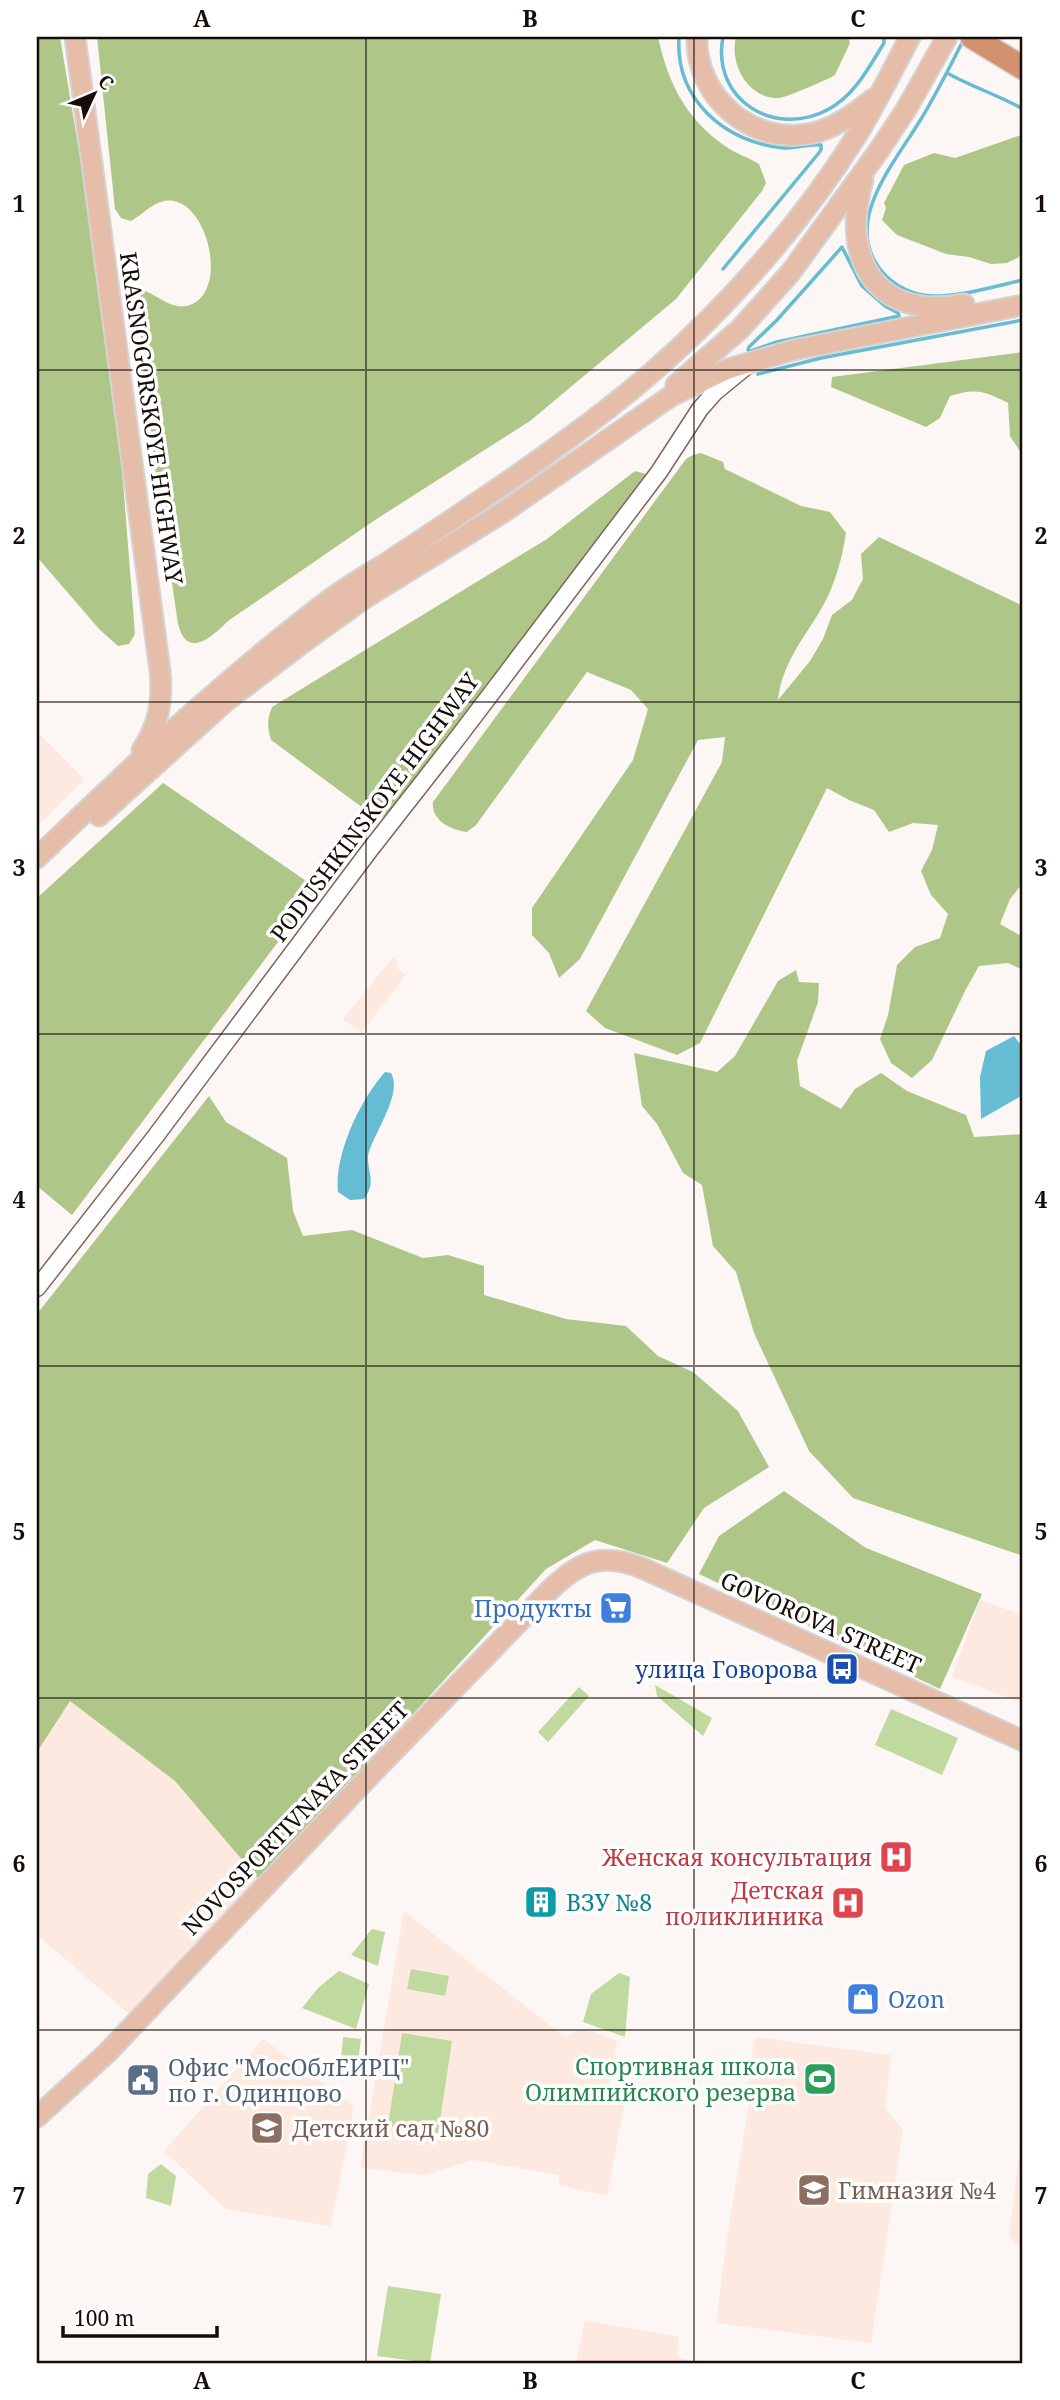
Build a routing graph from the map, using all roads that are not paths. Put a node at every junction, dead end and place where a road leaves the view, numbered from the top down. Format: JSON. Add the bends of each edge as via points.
{"nodes":[{"id":1,"x":75,"y":37,"type":"edge"},
{"id":2,"x":697,"y":37,"type":"edge"},
{"id":3,"x":910,"y":37,"type":"edge"},
{"id":4,"x":947,"y":37,"type":"edge"},
{"id":5,"x":972,"y":37,"type":"edge"},
{"id":6,"x":1023,"y":68,"type":"edge"},
{"id":7,"x":885,"y":84,"type":"junction"},
{"id":8,"x":880,"y":149,"type":"junction"},
{"id":9,"x":1023,"y":292,"type":"edge"},
{"id":10,"x":1023,"y":305,"type":"edge"},
{"id":11,"x":754,"y":360,"type":"junction"},
{"id":12,"x":638,"y":418,"type":"junction"},
{"id":13,"x":108,"y":790,"type":"junction"},
{"id":14,"x":37,"y":858,"type":"edge"},
{"id":15,"x":37,"y":873,"type":"edge"},
{"id":16,"x":37,"y":1288,"type":"edge"},
{"id":17,"x":595,"y":1561,"type":"joint"},
{"id":18,"x":1023,"y":1741,"type":"edge"},
{"id":19,"x":37,"y":2117,"type":"edge"}],
"edges":[{"from":1,"to":13,"type":"main road","name":"KRASNOGORSKOYE HIGHWAY","via":[[161,679],[159,712],[151,736]]},
{"from":2,"to":7,"type":"main road","via":[[702,71],[717,98],[738,119],[767,132],[796,135],[826,129],[873,99]]},
{"from":3,"to":7,"type":"main road"},
{"from":4,"to":8,"type":"main road"},
{"from":5,"to":6,"type":"highway"},
{"from":7,"to":13,"type":"main road","via":[[855,139],[804,210],[722,305],[656,369],[516,476],[327,602],[211,694]]},
{"from":8,"to":9,"type":"main road","via":[[864,178],[856,212],[857,249],[872,279],[903,302],[928,307],[951,307]]},
{"from":8,"to":12,"type":"main road","via":[[791,272],[740,329]]},
{"from":10,"to":11,"type":"main road"},
{"from":11,"to":12,"type":"main road","via":[[694,384]]},
{"from":11,"to":16,"type":"street","name":"PODUSHKINSKOYE HIGHWAY","via":[[700,409],[626,516]]},
{"from":12,"to":15,"type":"main road","via":[[505,512],[365,598],[250,682]]},
{"from":13,"to":14,"type":"main road"},
{"from":17,"to":18,"type":"main road","name":"GOVOROVA STREET","via":[[623,1561],[642,1568]]},
{"from":17,"to":19,"type":"main road","name":"NOVOSPORTIVNAYA STREET","via":[[554,1586],[108,2052]]}]}
